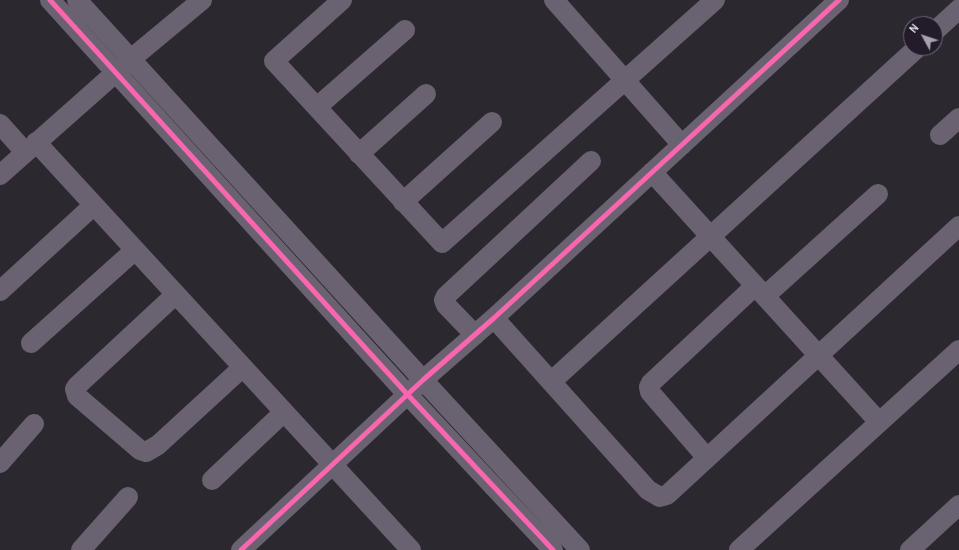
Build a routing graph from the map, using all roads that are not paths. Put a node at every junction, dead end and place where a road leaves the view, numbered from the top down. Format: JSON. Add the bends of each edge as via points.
{"nodes":[{"id":1,"x":50,"y":0,"type":"edge"},
{"id":2,"x":77,"y":0,"type":"edge"},
{"id":3,"x":202,"y":0,"type":"edge"},
{"id":4,"x":342,"y":0,"type":"edge"},
{"id":5,"x":554,"y":0,"type":"edge"},
{"id":6,"x":715,"y":0,"type":"edge"},
{"id":7,"x":839,"y":0,"type":"edge"},
{"id":8,"x":959,"y":10,"type":"edge"},
{"id":9,"x":943,"y":24,"type":"edge"},
{"id":10,"x":405,"y":30,"type":"dead end"},
{"id":11,"x":908,"y":56,"type":"edge"},
{"id":12,"x":124,"y":65,"type":"junction"},
{"id":13,"x":624,"y":80,"type":"junction"},
{"id":14,"x":426,"y":94,"type":"dead end"},
{"id":15,"x":317,"y":107,"type":"junction"},
{"id":16,"x":959,"y":118,"type":"edge"},
{"id":17,"x":492,"y":122,"type":"dead end"},
{"id":18,"x":0,"y":124,"type":"edge"},
{"id":19,"x":940,"y":135,"type":"dead end"},
{"id":20,"x":682,"y":145,"type":"junction"},
{"id":21,"x":31,"y":147,"type":"junction"},
{"id":22,"x":359,"y":154,"type":"junction"},
{"id":23,"x":591,"y":161,"type":"dead end"},
{"id":24,"x":652,"y":172,"type":"junction"},
{"id":25,"x":0,"y":175,"type":"edge"},
{"id":26,"x":878,"y":194,"type":"dead end"},
{"id":27,"x":403,"y":202,"type":"junction"},
{"id":28,"x":94,"y":205,"type":"junction"},
{"id":29,"x":959,"y":226,"type":"edge"},
{"id":30,"x":711,"y":236,"type":"junction"},
{"id":31,"x":135,"y":250,"type":"junction"},
{"id":32,"x":0,"y":291,"type":"edge"},
{"id":33,"x":760,"y":291,"type":"junction"},
{"id":34,"x":176,"y":294,"type":"junction"},
{"id":35,"x":494,"y":318,"type":"junction"},
{"id":36,"x":475,"y":335,"type":"junction"},
{"id":37,"x":31,"y":343,"type":"dead end"},
{"id":38,"x":959,"y":350,"type":"edge"},
{"id":39,"x":818,"y":356,"type":"junction"},
{"id":40,"x":243,"y":368,"type":"junction"},
{"id":41,"x":423,"y":380,"type":"junction"},
{"id":42,"x":552,"y":382,"type":"junction"},
{"id":43,"x":408,"y":394,"type":"junction"},
{"id":44,"x":284,"y":412,"type":"junction"},
{"id":45,"x":879,"y":422,"type":"junction"},
{"id":46,"x":34,"y":424,"type":"dead end"},
{"id":47,"x":707,"y":458,"type":"junction"},
{"id":48,"x":0,"y":463,"type":"edge"},
{"id":49,"x":332,"y":465,"type":"junction"},
{"id":50,"x":212,"y":480,"type":"dead end"},
{"id":51,"x":128,"y":497,"type":"dead end"},
{"id":52,"x":959,"y":505,"type":"edge"},
{"id":53,"x":751,"y":546,"type":"edge"},
{"id":54,"x":81,"y":550,"type":"edge"},
{"id":55,"x":241,"y":550,"type":"edge"},
{"id":56,"x":411,"y":550,"type":"edge"},
{"id":57,"x":553,"y":550,"type":"edge"},
{"id":58,"x":580,"y":550,"type":"edge"},
{"id":59,"x":910,"y":550,"type":"edge"}],
"edges":[{"from":1,"to":12,"type":"street"},
{"from":2,"to":12,"type":"street"},
{"from":3,"to":12,"type":"street"},
{"from":4,"to":15,"type":"street","via":[[274,61]]},
{"from":5,"to":13,"type":"street"},
{"from":6,"to":13,"type":"street"},
{"from":7,"to":20,"type":"street"},
{"from":8,"to":9,"type":"street"},
{"from":10,"to":15,"type":"street"},
{"from":11,"to":30,"type":"street"},
{"from":12,"to":21,"type":"street"},
{"from":12,"to":41,"type":"street"},
{"from":12,"to":43,"type":"street"},
{"from":13,"to":20,"type":"street"},
{"from":13,"to":27,"type":"street","via":[[442,243]]},
{"from":14,"to":22,"type":"street"},
{"from":15,"to":22,"type":"street"},
{"from":16,"to":19,"type":"street"},
{"from":17,"to":27,"type":"street"},
{"from":18,"to":21,"type":"street"},
{"from":20,"to":24,"type":"street"},
{"from":21,"to":25,"type":"street"},
{"from":21,"to":28,"type":"street"},
{"from":22,"to":27,"type":"street"},
{"from":23,"to":36,"type":"street","via":[[446,296],[446,305]]},
{"from":24,"to":30,"type":"street"},
{"from":24,"to":35,"type":"street"},
{"from":26,"to":33,"type":"street"},
{"from":28,"to":31,"type":"street"},
{"from":28,"to":32,"type":"street"},
{"from":29,"to":39,"type":"street"},
{"from":30,"to":33,"type":"street"},
{"from":30,"to":42,"type":"street"},
{"from":31,"to":34,"type":"street"},
{"from":31,"to":37,"type":"street"},
{"from":33,"to":39,"type":"street"},
{"from":33,"to":47,"type":"street","via":[[649,387],[650,392]]},
{"from":34,"to":40,"type":"street"},
{"from":34,"to":40,"type":"street","via":[[77,386],[77,396],[140,450],[146,452],[158,445]]},
{"from":35,"to":36,"type":"street"},
{"from":35,"to":42,"type":"street"},
{"from":36,"to":41,"type":"street"},
{"from":38,"to":45,"type":"street"},
{"from":39,"to":45,"type":"street"},
{"from":39,"to":47,"type":"street"},
{"from":40,"to":44,"type":"street"},
{"from":41,"to":43,"type":"street"},
{"from":41,"to":58,"type":"street"},
{"from":42,"to":47,"type":"street","via":[[656,496],[667,495]]},
{"from":43,"to":49,"type":"street"},
{"from":43,"to":57,"type":"street"},
{"from":44,"to":49,"type":"street"},
{"from":44,"to":50,"type":"street"},
{"from":45,"to":53,"type":"street"},
{"from":46,"to":48,"type":"street"},
{"from":49,"to":55,"type":"street"},
{"from":49,"to":56,"type":"street"},
{"from":51,"to":54,"type":"street"},
{"from":52,"to":59,"type":"street"}]}
